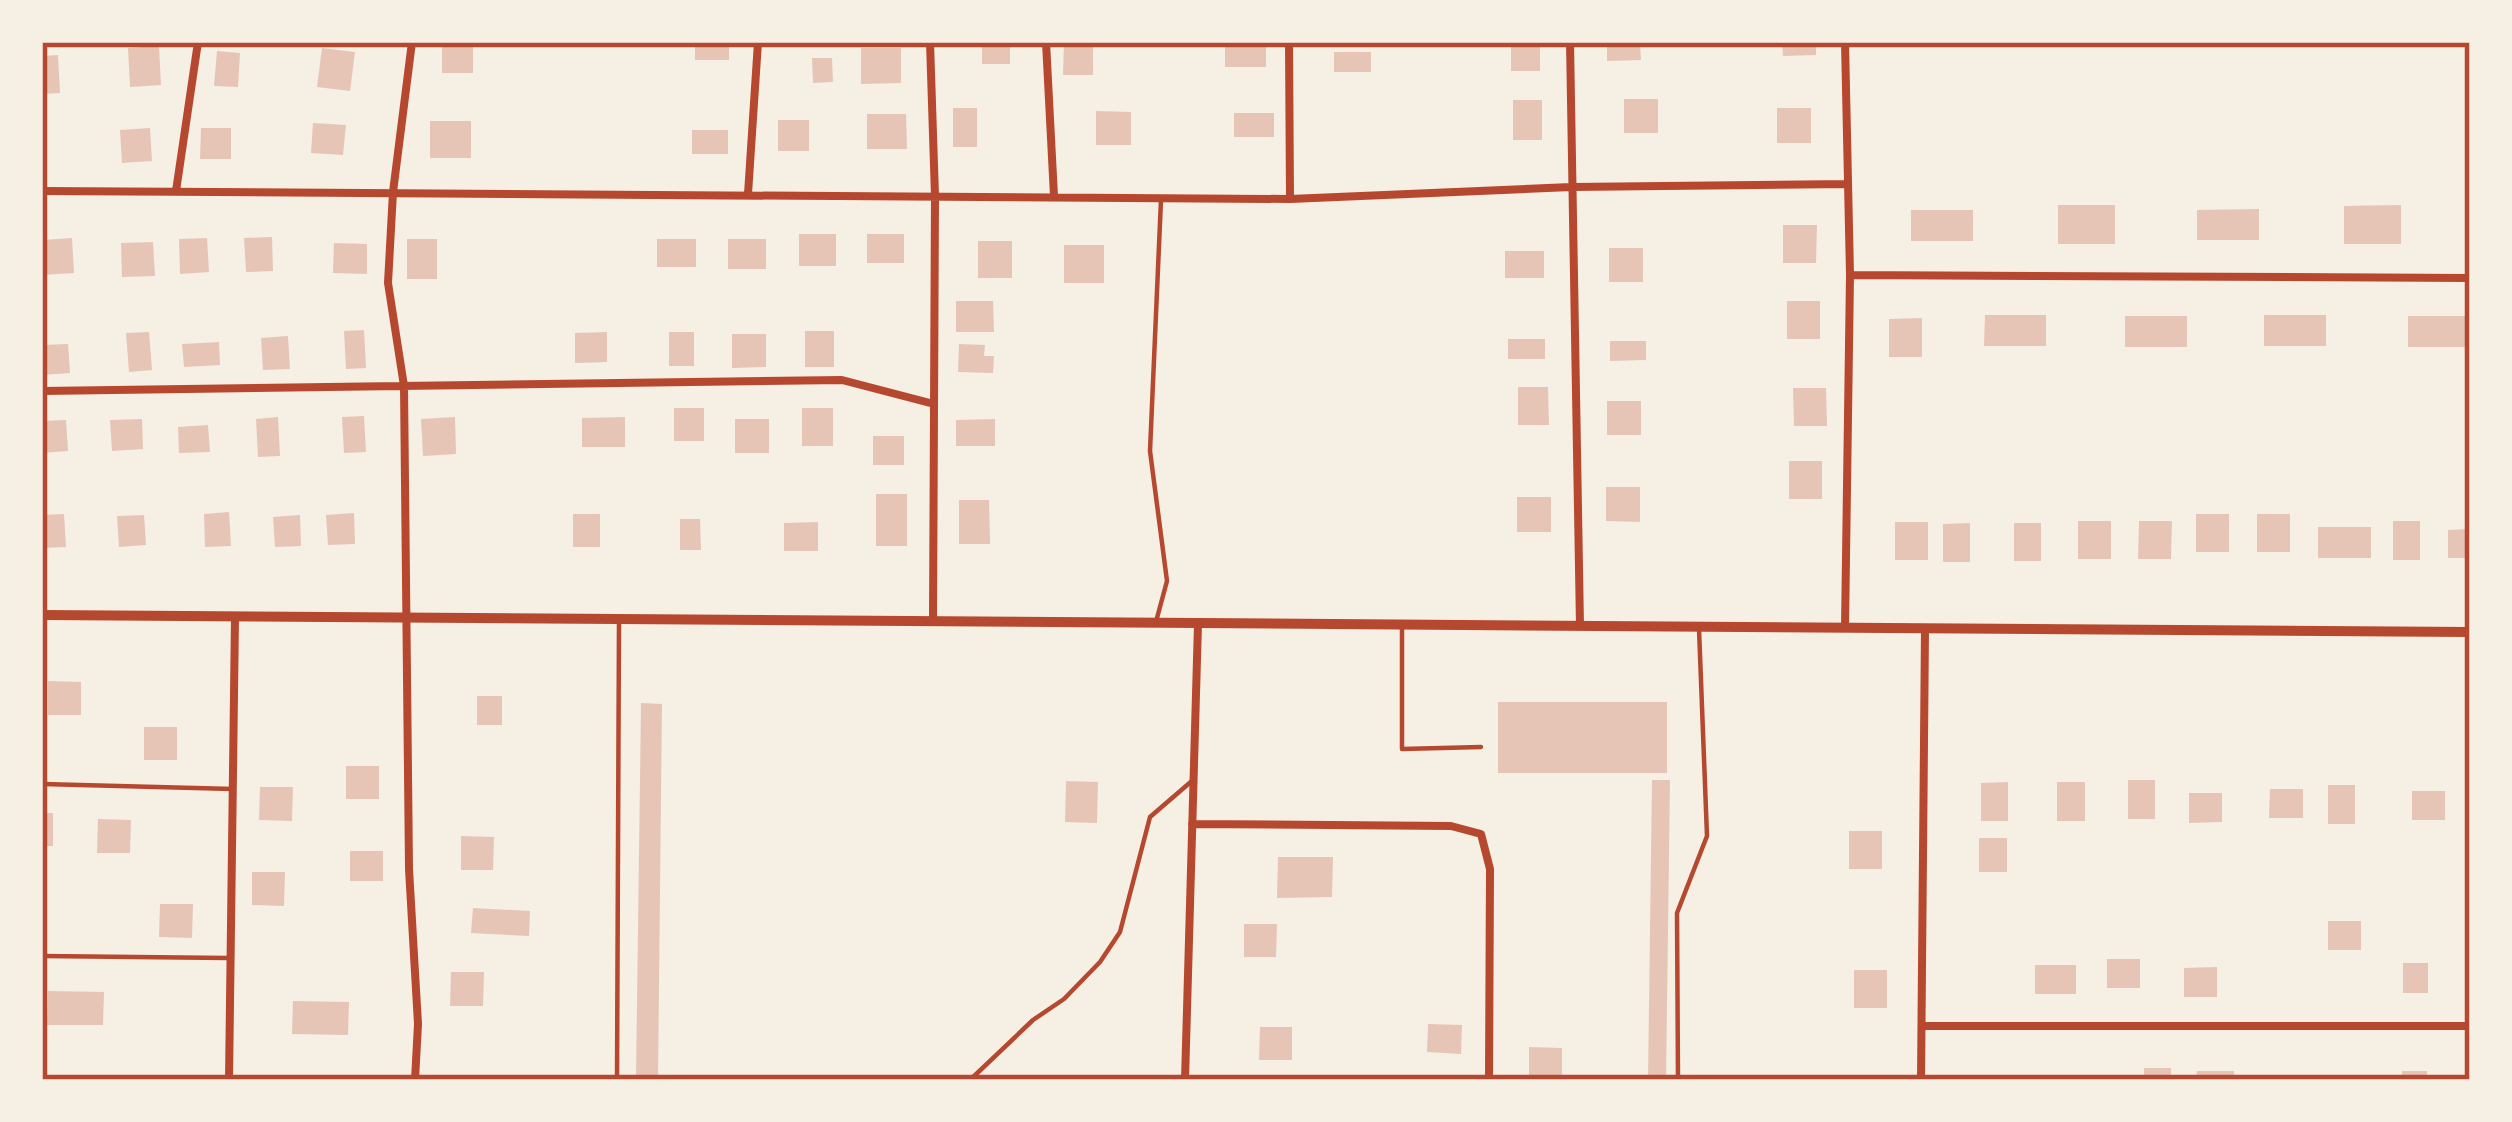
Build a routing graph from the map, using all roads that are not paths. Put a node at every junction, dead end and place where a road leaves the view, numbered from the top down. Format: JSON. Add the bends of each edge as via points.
{"nodes":[{"id":1,"x":198,"y":42,"type":"edge"},
{"id":2,"x":412,"y":42,"type":"edge"},
{"id":3,"x":758,"y":42,"type":"edge"},
{"id":4,"x":931,"y":42,"type":"edge"},
{"id":5,"x":1046,"y":42,"type":"edge"},
{"id":6,"x":1289,"y":42,"type":"edge"},
{"id":7,"x":1570,"y":42,"type":"edge"},
{"id":8,"x":1845,"y":42,"type":"edge"},
{"id":9,"x":1847,"y":184,"type":"junction"},
{"id":10,"x":1570,"y":187,"type":"junction"},
{"id":11,"x":42,"y":191,"type":"edge"},
{"id":12,"x":176,"y":191,"type":"junction"},
{"id":13,"x":392,"y":192,"type":"junction"},
{"id":14,"x":748,"y":194,"type":"junction"},
{"id":15,"x":935,"y":196,"type":"junction"},
{"id":16,"x":1054,"y":197,"type":"junction"},
{"id":17,"x":1161,"y":198,"type":"junction"},
{"id":18,"x":1290,"y":199,"type":"junction"},
{"id":19,"x":1850,"y":275,"type":"junction"},
{"id":20,"x":2470,"y":278,"type":"edge"},
{"id":21,"x":404,"y":386,"type":"junction"},
{"id":22,"x":42,"y":391,"type":"edge"},
{"id":23,"x":934,"y":404,"type":"junction"},
{"id":24,"x":42,"y":615,"type":"edge"},
{"id":25,"x":235,"y":617,"type":"junction"},
{"id":26,"x":404,"y":619,"type":"junction"},
{"id":27,"x":619,"y":620,"type":"junction"},
{"id":28,"x":934,"y":623,"type":"junction"},
{"id":29,"x":1156,"y":623,"type":"junction"},
{"id":30,"x":1198,"y":624,"type":"junction"},
{"id":31,"x":1402,"y":625,"type":"junction"},
{"id":32,"x":1580,"y":626,"type":"junction"},
{"id":33,"x":1845,"y":628,"type":"junction"},
{"id":34,"x":1700,"y":629,"type":"junction"},
{"id":35,"x":1924,"y":629,"type":"junction"},
{"id":36,"x":2470,"y":632,"type":"edge"},
{"id":37,"x":1481,"y":747,"type":"dead end"},
{"id":38,"x":1193,"y":780,"type":"junction"},
{"id":39,"x":42,"y":784,"type":"edge"},
{"id":40,"x":233,"y":789,"type":"junction"},
{"id":41,"x":1192,"y":824,"type":"junction"},
{"id":42,"x":42,"y":956,"type":"edge"},
{"id":43,"x":231,"y":958,"type":"junction"},
{"id":44,"x":1922,"y":1026,"type":"junction"},
{"id":45,"x":2470,"y":1026,"type":"edge"},
{"id":46,"x":229,"y":1080,"type":"edge"},
{"id":47,"x":415,"y":1080,"type":"edge"},
{"id":48,"x":617,"y":1080,"type":"edge"},
{"id":49,"x":970,"y":1080,"type":"edge"},
{"id":50,"x":1185,"y":1080,"type":"edge"},
{"id":51,"x":1489,"y":1080,"type":"edge"},
{"id":52,"x":1678,"y":1080,"type":"edge"},
{"id":53,"x":1921,"y":1080,"type":"edge"}],
"edges":[{"from":1,"to":12,"type":"street"},
{"from":2,"to":13,"type":"street"},
{"from":3,"to":14,"type":"street"},
{"from":4,"to":15,"type":"street"},
{"from":5,"to":16,"type":"street"},
{"from":6,"to":18,"type":"street"},
{"from":7,"to":10,"type":"street"},
{"from":8,"to":9,"type":"street"},
{"from":9,"to":10,"type":"street"},
{"from":9,"to":19,"type":"street"},
{"from":10,"to":18,"type":"street"},
{"from":10,"to":32,"type":"street"},
{"from":11,"to":12,"type":"street"},
{"from":12,"to":13,"type":"street"},
{"from":13,"to":14,"type":"street"},
{"from":13,"to":21,"type":"street","via":[[388,284]]},
{"from":14,"to":15,"type":"street"},
{"from":15,"to":16,"type":"street"},
{"from":15,"to":23,"type":"street"},
{"from":16,"to":17,"type":"street"},
{"from":17,"to":18,"type":"street"},
{"from":17,"to":29,"type":"lane","via":[[1150,451],[1167,581]]},
{"from":19,"to":20,"type":"street"},
{"from":19,"to":33,"type":"street"},
{"from":21,"to":22,"type":"street"},
{"from":21,"to":23,"type":"street","via":[[842,380]]},
{"from":21,"to":26,"type":"street"},
{"from":23,"to":28,"type":"street"},
{"from":24,"to":25,"type":"street"},
{"from":25,"to":26,"type":"street"},
{"from":25,"to":40,"type":"street"},
{"from":26,"to":27,"type":"street"},
{"from":26,"to":47,"type":"street"},
{"from":27,"to":28,"type":"street"},
{"from":27,"to":48,"type":"lane"},
{"from":28,"to":29,"type":"street"},
{"from":29,"to":30,"type":"street"},
{"from":30,"to":31,"type":"street"},
{"from":30,"to":38,"type":"street"},
{"from":31,"to":32,"type":"street"},
{"from":31,"to":37,"type":"lane","via":[[1402,748]]},
{"from":32,"to":34,"type":"street"},
{"from":33,"to":34,"type":"street"},
{"from":33,"to":35,"type":"street"},
{"from":34,"to":52,"type":"lane","via":[[1707,836],[1677,913]]},
{"from":35,"to":36,"type":"street"},
{"from":35,"to":44,"type":"street"},
{"from":38,"to":41,"type":"street"},
{"from":38,"to":49,"type":"lane","via":[[1150,818],[1120,932],[1100,962]]},
{"from":39,"to":40,"type":"lane"},
{"from":40,"to":43,"type":"street"},
{"from":41,"to":50,"type":"street"},
{"from":41,"to":51,"type":"street","via":[[1451,826],[1481,834],[1490,868]]},
{"from":42,"to":43,"type":"lane"},
{"from":43,"to":46,"type":"street"},
{"from":44,"to":45,"type":"street"},
{"from":44,"to":53,"type":"street"}]}
